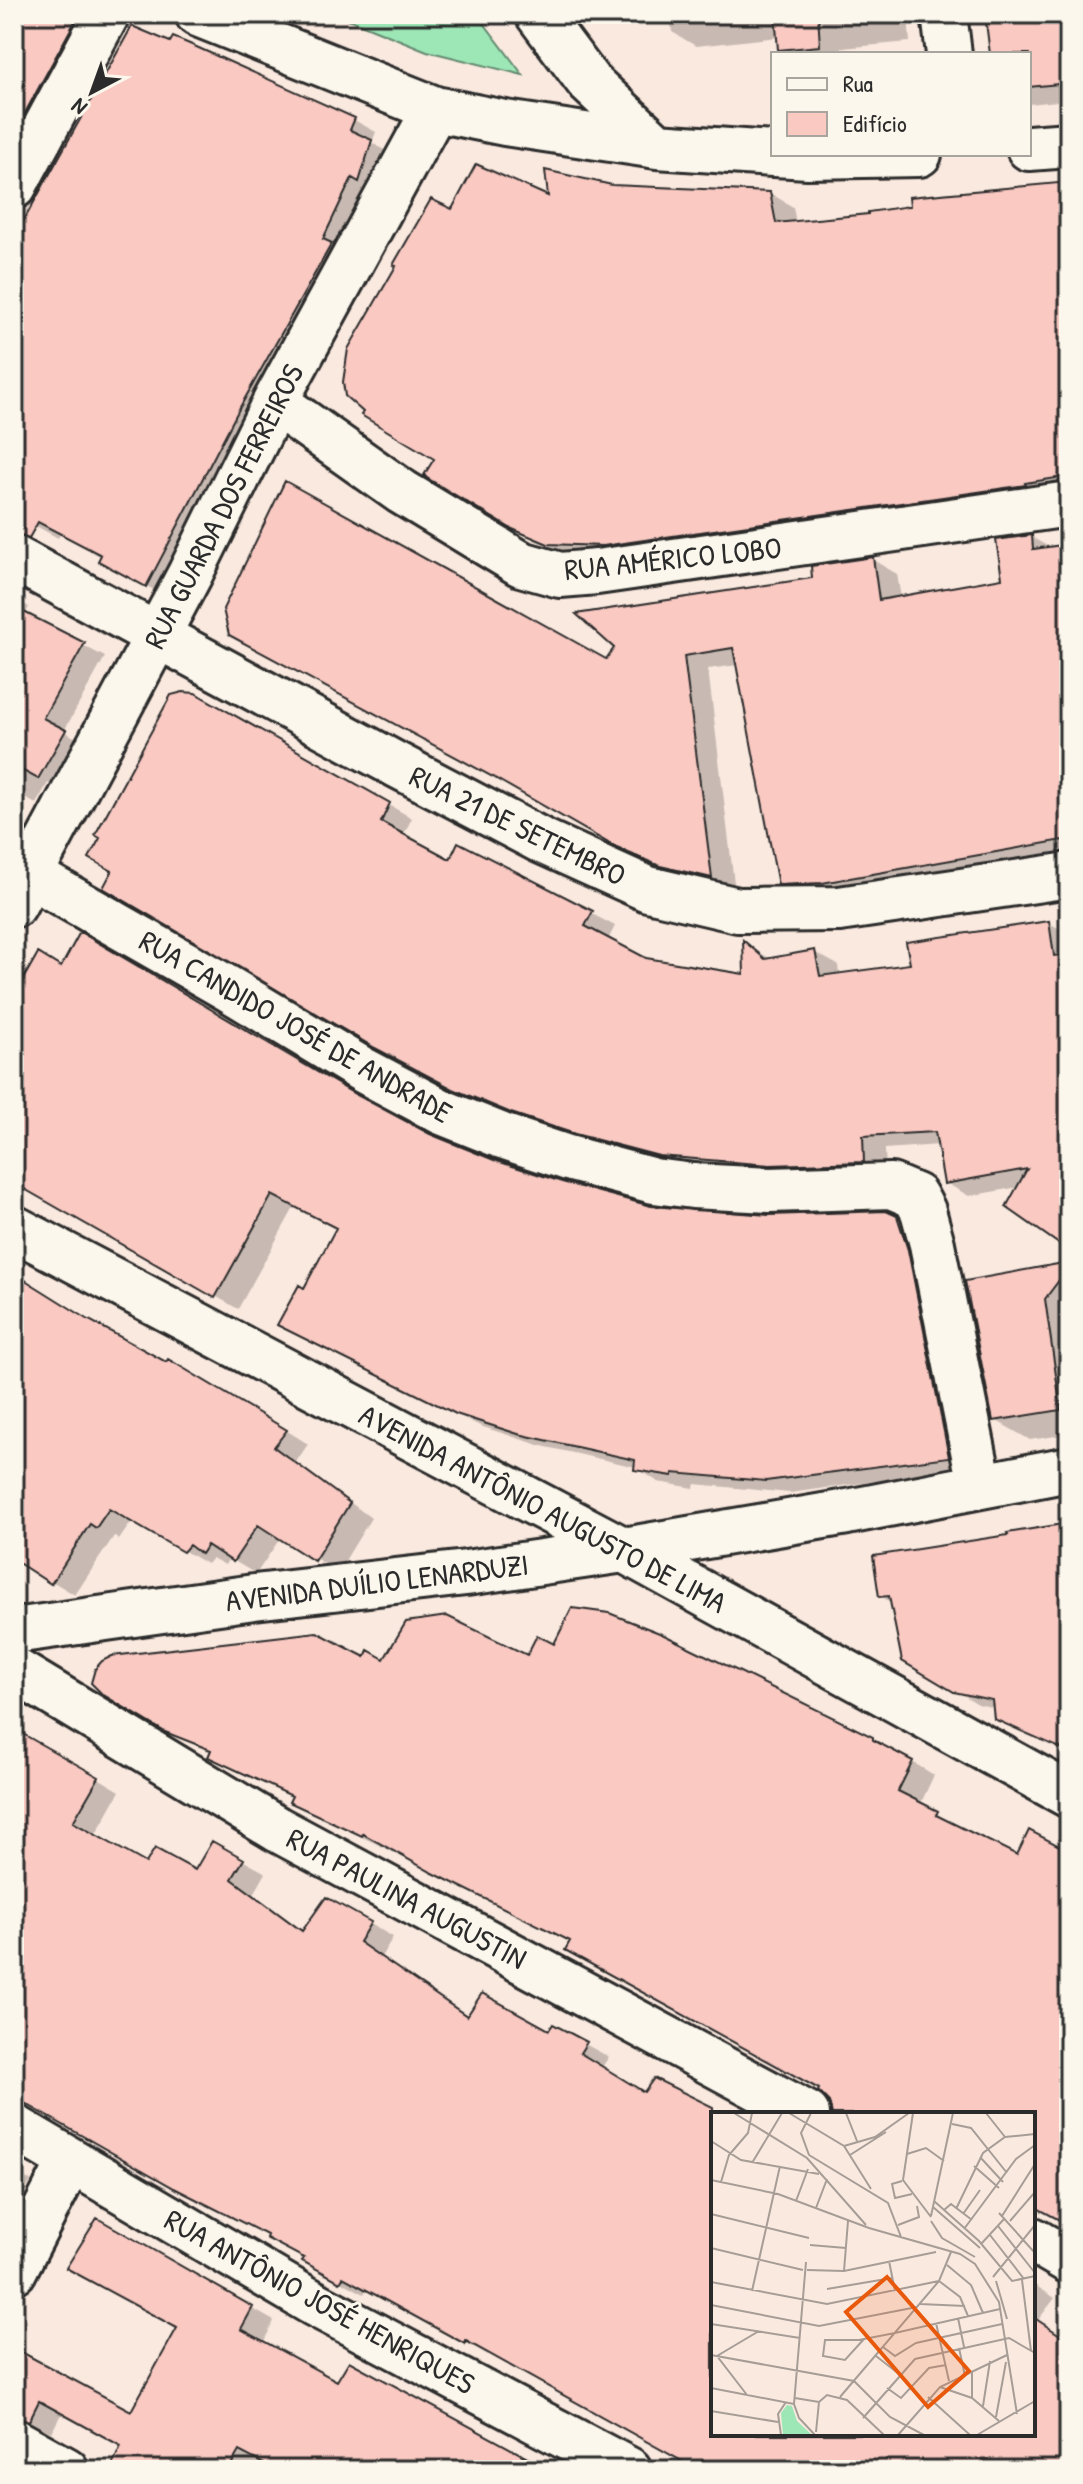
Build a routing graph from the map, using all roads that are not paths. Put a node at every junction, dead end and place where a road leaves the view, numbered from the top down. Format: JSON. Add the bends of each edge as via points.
{"nodes":[{"id":1,"x":107,"y":14,"type":"edge"},
{"id":2,"x":198,"y":14,"type":"edge"},
{"id":3,"x":538,"y":14,"type":"edge"},
{"id":4,"x":944,"y":14,"type":"edge"},
{"id":5,"x":949,"y":52,"type":"edge"},
{"id":6,"x":435,"y":109,"type":"junction"},
{"id":7,"x":1069,"y":145,"type":"edge"},
{"id":8,"x":657,"y":146,"type":"junction"},
{"id":9,"x":1031,"y":148,"type":"edge"},
{"id":10,"x":771,"y":154,"type":"edge"},
{"id":11,"x":14,"y":186,"type":"edge"},
{"id":12,"x":275,"y":402,"type":"junction"},
{"id":13,"x":1069,"y":504,"type":"edge"},
{"id":14,"x":14,"y":558,"type":"edge"},
{"id":15,"x":157,"y":636,"type":"junction"},
{"id":16,"x":1069,"y":875,"type":"edge"},
{"id":17,"x":19,"y":882,"type":"edge"},
{"id":18,"x":14,"y":1228,"type":"edge"},
{"id":19,"x":1069,"y":1469,"type":"edge"},
{"id":20,"x":980,"y":1485,"type":"junction"},
{"id":21,"x":624,"y":1550,"type":"junction"},
{"id":22,"x":14,"y":1631,"type":"edge"},
{"id":23,"x":14,"y":1670,"type":"edge"},
{"id":24,"x":1069,"y":1795,"type":"edge"},
{"id":25,"x":803,"y":2112,"type":"edge"},
{"id":26,"x":14,"y":2127,"type":"edge"},
{"id":27,"x":70,"y":2162,"type":"junction"},
{"id":28,"x":1035,"y":2241,"type":"edge"},
{"id":29,"x":1069,"y":2261,"type":"edge"},
{"id":30,"x":14,"y":2271,"type":"edge"},
{"id":31,"x":14,"y":2441,"type":"edge"},
{"id":32,"x":66,"y":2470,"type":"edge"},
{"id":33,"x":629,"y":2470,"type":"edge"}],
"edges":[{"from":1,"to":11,"type":"street"},
{"from":2,"to":6,"type":"street"},
{"from":3,"to":8,"type":"street","via":[[589,82]]},
{"from":4,"to":5,"type":"street"},
{"from":6,"to":8,"type":"street"},
{"from":6,"to":12,"type":"street","name":"RUA GUARDA DOS FERREIROS"},
{"from":7,"to":9,"type":"street"},
{"from":8,"to":10,"type":"street"},
{"from":12,"to":13,"type":"street","name":"RUA AMÉRICO LOBO","via":[[402,492],[521,564],[560,575]]},
{"from":12,"to":15,"type":"street","name":"RUA GUARDA DOS FERREIROS"},
{"from":14,"to":15,"type":"street","name":"RUA 21 DE SETEMBRO"},
{"from":15,"to":16,"type":"street","name":"RUA 21 DE SETEMBRO","via":[[529,834],[648,889],[738,910],[839,909]]},
{"from":15,"to":17,"type":"street","name":"RUA GUARDA DOS FERREIROS"},
{"from":17,"to":20,"type":"street","name":"RUA CANDIDO JOSÉ DE ANDRADE","via":[[229,989],[442,1112],[502,1136],[654,1181],[770,1190],[891,1186],[915,1196],[932,1244]]},
{"from":18,"to":21,"type":"street","name":"AVENIDA ANTÔNIO AUGUSTO DE LIMA"},
{"from":19,"to":20,"type":"street","name":"AVENIDA DUÍLIO LENARDUZI"},
{"from":20,"to":21,"type":"street","name":"AVENIDA DUÍLIO LENARDUZI"},
{"from":21,"to":22,"type":"street","name":"AVENIDA DUÍLIO LENARDUZI"},
{"from":21,"to":24,"type":"street","name":"AVENIDA ANTÔNIO AUGUSTO DE LIMA"},
{"from":23,"to":25,"type":"street","name":"RUA PAULINA AUGUSTIN","via":[[290,1836]]},
{"from":26,"to":27,"type":"street","name":"RUA ANTÔNIO JOSÉ HENRIQUES"},
{"from":27,"to":30,"type":"street"},
{"from":27,"to":33,"type":"street","name":"RUA ANTÔNIO JOSÉ HENRIQUES","via":[[315,2304]]},
{"from":28,"to":29,"type":"street"},
{"from":31,"to":32,"type":"street"}]}
